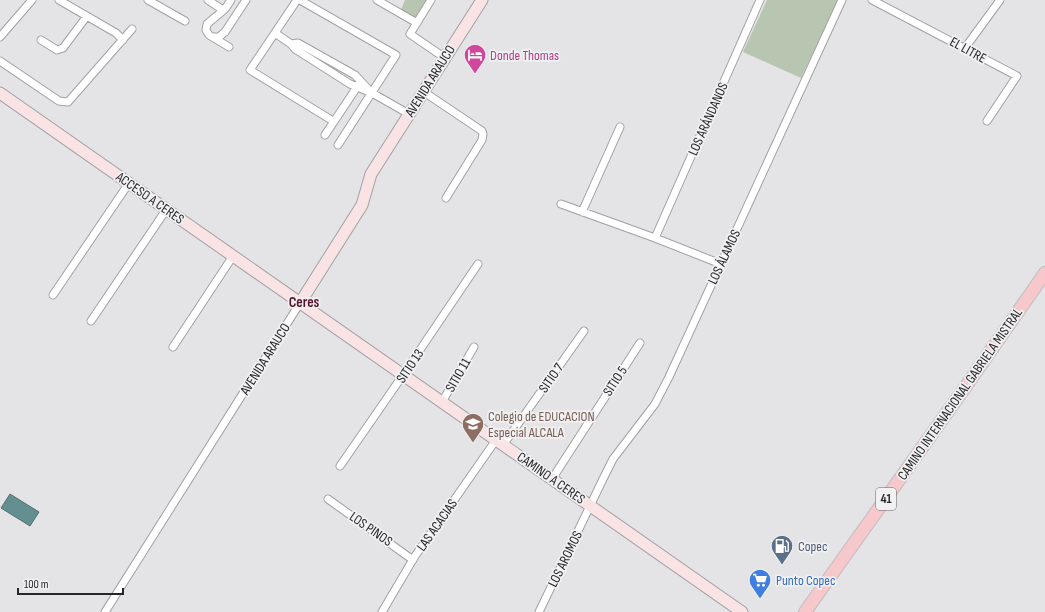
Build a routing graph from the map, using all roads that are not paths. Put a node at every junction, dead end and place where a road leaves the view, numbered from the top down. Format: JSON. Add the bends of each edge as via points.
{"nodes":[{"id":1,"x":32,"y":0,"type":"edge"},
{"id":2,"x":59,"y":0,"type":"edge"},
{"id":3,"x":148,"y":0,"type":"edge"},
{"id":4,"x":164,"y":0,"type":"edge"},
{"id":5,"x":208,"y":0,"type":"edge"},
{"id":6,"x":231,"y":0,"type":"edge"},
{"id":7,"x":246,"y":0,"type":"edge"},
{"id":8,"x":297,"y":0,"type":"edge"},
{"id":9,"x":300,"y":0,"type":"edge"},
{"id":10,"x":377,"y":0,"type":"edge"},
{"id":11,"x":431,"y":0,"type":"edge"},
{"id":12,"x":482,"y":0,"type":"edge"},
{"id":13,"x":760,"y":0,"type":"edge"},
{"id":14,"x":842,"y":0,"type":"edge"},
{"id":15,"x":872,"y":0,"type":"edge"},
{"id":16,"x":1000,"y":0,"type":"edge"},
{"id":17,"x":160,"y":7,"type":"junction"},
{"id":18,"x":224,"y":10,"type":"junction"},
{"id":19,"x":87,"y":16,"type":"junction"},
{"id":20,"x":185,"y":21,"type":"dead end"},
{"id":21,"x":417,"y":23,"type":"junction"},
{"id":22,"x":132,"y":29,"type":"dead end"},
{"id":23,"x":275,"y":33,"type":"junction"},
{"id":24,"x":0,"y":37,"type":"edge"},
{"id":25,"x":214,"y":37,"type":"junction"},
{"id":26,"x":41,"y":40,"type":"dead end"},
{"id":27,"x":123,"y":40,"type":"junction"},
{"id":28,"x":229,"y":48,"type":"dead end"},
{"id":29,"x":965,"y":48,"type":"junction"},
{"id":30,"x":445,"y":58,"type":"junction"},
{"id":31,"x":0,"y":62,"type":"edge"},
{"id":32,"x":359,"y":83,"type":"junction"},
{"id":33,"x":424,"y":92,"type":"junction"},
{"id":34,"x":0,"y":93,"type":"edge"},
{"id":35,"x":372,"y":93,"type":"junction"},
{"id":36,"x":409,"y":114,"type":"junction"},
{"id":37,"x":333,"y":121,"type":"junction"},
{"id":38,"x":987,"y":121,"type":"dead end"},
{"id":39,"x":620,"y":127,"type":"dead end"},
{"id":40,"x":325,"y":135,"type":"dead end"},
{"id":41,"x":338,"y":145,"type":"dead end"},
{"id":42,"x":129,"y":183,"type":"junction"},
{"id":43,"x":446,"y":198,"type":"dead end"},
{"id":44,"x":561,"y":204,"type":"dead end"},
{"id":45,"x":166,"y":210,"type":"junction"},
{"id":46,"x":582,"y":212,"type":"junction"},
{"id":47,"x":655,"y":238,"type":"junction"},
{"id":48,"x":233,"y":256,"type":"junction"},
{"id":49,"x":478,"y":264,"type":"dead end"},
{"id":50,"x":721,"y":264,"type":"junction"},
{"id":51,"x":1045,"y":273,"type":"edge"},
{"id":52,"x":53,"y":295,"type":"dead end"},
{"id":53,"x":300,"y":303,"type":"junction"},
{"id":54,"x":91,"y":321,"type":"dead end"},
{"id":55,"x":584,"y":331,"type":"dead end"},
{"id":56,"x":640,"y":343,"type":"dead end"},
{"id":57,"x":173,"y":347,"type":"dead end"},
{"id":58,"x":474,"y":347,"type":"dead end"},
{"id":59,"x":403,"y":375,"type":"junction"},
{"id":60,"x":442,"y":402,"type":"junction"},
{"id":61,"x":500,"y":443,"type":"junction"},
{"id":62,"x":340,"y":466,"type":"dead end"},
{"id":63,"x":552,"y":479,"type":"junction"},
{"id":64,"x":328,"y":499,"type":"dead end"},
{"id":65,"x":591,"y":506,"type":"junction"},
{"id":66,"x":413,"y":560,"type":"junction"},
{"id":67,"x":105,"y":612,"type":"edge"},
{"id":68,"x":382,"y":612,"type":"edge"},
{"id":69,"x":539,"y":612,"type":"edge"},
{"id":70,"x":742,"y":612,"type":"edge"},
{"id":71,"x":805,"y":612,"type":"edge"}],
"edges":[{"from":1,"to":24,"type":"street"},
{"from":2,"to":19,"type":"street"},
{"from":3,"to":17,"type":"street"},
{"from":4,"to":17,"type":"street"},
{"from":5,"to":18,"type":"street"},
{"from":6,"to":18,"type":"street"},
{"from":7,"to":25,"type":"street","via":[[225,32],[219,37]]},
{"from":8,"to":23,"type":"street"},
{"from":9,"to":35,"type":"street","via":[[396,55]]},
{"from":10,"to":21,"type":"street"},
{"from":11,"to":21,"type":"street"},
{"from":12,"to":30,"type":"street","name":"AVENIDA ARAUCO"},
{"from":13,"to":47,"type":"street","name":"LOS ARÁNDANOS"},
{"from":14,"to":50,"type":"street","name":"LOS ÁLAMOS"},
{"from":15,"to":29,"type":"street","name":"EL LITRE"},
{"from":16,"to":29,"type":"street"},
{"from":17,"to":20,"type":"street"},
{"from":18,"to":25,"type":"street","via":[[207,24],[206,30]]},
{"from":19,"to":26,"type":"street","via":[[62,48],[57,50]]},
{"from":19,"to":27,"type":"street"},
{"from":21,"to":30,"type":"street","via":[[410,34]]},
{"from":22,"to":27,"type":"street"},
{"from":23,"to":32,"type":"street","via":[[350,84]]},
{"from":23,"to":37,"type":"street","via":[[250,70]]},
{"from":25,"to":28,"type":"street"},
{"from":27,"to":31,"type":"street","via":[[68,102],[59,101]]},
{"from":29,"to":38,"type":"street","name":"EL LITRE","via":[[1017,76]]},
{"from":30,"to":33,"type":"street","name":"AVENIDA ARAUCO"},
{"from":32,"to":35,"type":"street"},
{"from":32,"to":37,"type":"street"},
{"from":33,"to":36,"type":"street","name":"AVENIDA ARAUCO"},
{"from":33,"to":43,"type":"street","via":[[483,134],[482,140]]},
{"from":34,"to":42,"type":"street","name":"ACCESO A CERES"},
{"from":35,"to":36,"type":"street"},
{"from":35,"to":41,"type":"street"},
{"from":36,"to":53,"type":"street","name":"AVENIDA ARAUCO","via":[[371,174],[362,205]]},
{"from":37,"to":40,"type":"street"},
{"from":39,"to":46,"type":"street"},
{"from":42,"to":45,"type":"street","name":"ACCESO A CERES"},
{"from":42,"to":52,"type":"street"},
{"from":44,"to":46,"type":"street"},
{"from":45,"to":48,"type":"street","name":"ACCESO A CERES"},
{"from":45,"to":54,"type":"street"},
{"from":46,"to":47,"type":"street"},
{"from":47,"to":50,"type":"street"},
{"from":48,"to":53,"type":"street","name":"ACCESO A CERES"},
{"from":48,"to":57,"type":"street"},
{"from":49,"to":59,"type":"street","name":"SITIO 13"},
{"from":50,"to":65,"type":"street","name":"LOS ÁLAMOS","via":[[655,404],[614,459]]},
{"from":51,"to":71,"type":"main road","name":"CAMINO INTERNACIONAL GABRIELA MISTRAL","number":"41"},
{"from":53,"to":59,"type":"street","name":"CAMINO A CERES"},
{"from":53,"to":67,"type":"street","name":"AVENIDA ARAUCO"},
{"from":55,"to":61,"type":"street","name":"SITIO 7"},
{"from":56,"to":63,"type":"street","name":"SITIO 5"},
{"from":58,"to":60,"type":"street","name":"SITIO 11"},
{"from":59,"to":60,"type":"street","name":"CAMINO A CERES"},
{"from":59,"to":62,"type":"street","name":"SITIO 13"},
{"from":60,"to":61,"type":"street","name":"CAMINO A CERES"},
{"from":61,"to":63,"type":"street","name":"CAMINO A CERES"},
{"from":61,"to":66,"type":"street","name":"LAS ACACIAS"},
{"from":63,"to":65,"type":"street","name":"CAMINO A CERES"},
{"from":64,"to":66,"type":"street","name":"LOS PINOS"},
{"from":65,"to":69,"type":"street","name":"LOS AROMOS"},
{"from":65,"to":70,"type":"street","name":"CAMINO A CERES"},
{"from":66,"to":68,"type":"street","name":"LAS ACACIAS"}]}
